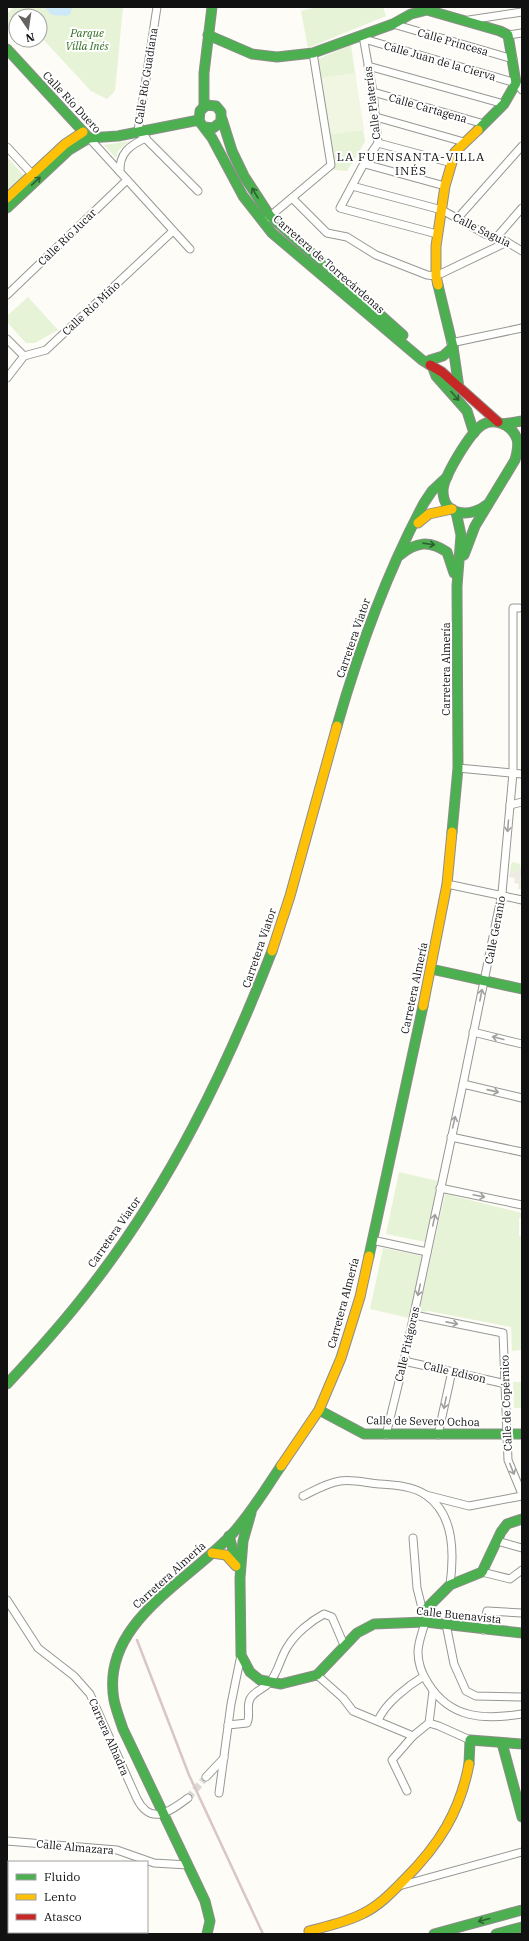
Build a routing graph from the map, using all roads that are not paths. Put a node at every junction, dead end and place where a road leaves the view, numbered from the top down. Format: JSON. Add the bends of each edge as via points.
{"nodes":[{"id":1,"x":157,"y":7,"type":"edge"},
{"id":2,"x":212,"y":7,"type":"edge"},
{"id":3,"x":444,"y":11,"type":"edge"},
{"id":4,"x":522,"y":12,"type":"edge"},
{"id":5,"x":467,"y":21,"type":"junction"},
{"id":6,"x":393,"y":24,"type":"junction"},
{"id":7,"x":522,"y":33,"type":"edge"},
{"id":8,"x":508,"y":34,"type":"junction"},
{"id":9,"x":208,"y":35,"type":"junction"},
{"id":10,"x":363,"y":38,"type":"junction"},
{"id":11,"x":7,"y":49,"type":"edge"},
{"id":12,"x":313,"y":53,"type":"junction"},
{"id":13,"x":513,"y":59,"type":"junction"},
{"id":14,"x":205,"y":66,"type":"junction"},
{"id":15,"x":368,"y":66,"type":"junction"},
{"id":16,"x":519,"y":87,"type":"edge"},
{"id":17,"x":373,"y":92,"type":"junction"},
{"id":18,"x":504,"y":104,"type":"junction"},
{"id":19,"x":216,"y":106,"type":"junction"},
{"id":20,"x":204,"y":107,"type":"junction"},
{"id":21,"x":376,"y":117,"type":"junction"},
{"id":22,"x":220,"y":122,"type":"junction"},
{"id":23,"x":201,"y":123,"type":"junction"},
{"id":24,"x":484,"y":124,"type":"junction"},
{"id":25,"x":138,"y":132,"type":"junction"},
{"id":26,"x":86,"y":135,"type":"junction"},
{"id":27,"x":146,"y":138,"type":"junction"},
{"id":28,"x":464,"y":142,"type":"junction"},
{"id":29,"x":378,"y":143,"type":"junction"},
{"id":30,"x":522,"y":146,"type":"edge"},
{"id":31,"x":7,"y":147,"type":"edge"},
{"id":32,"x":452,"y":163,"type":"junction"},
{"id":33,"x":365,"y":164,"type":"junction"},
{"id":34,"x":226,"y":165,"type":"junction"},
{"id":35,"x":120,"y":172,"type":"junction"},
{"id":36,"x":32,"y":174,"type":"junction"},
{"id":37,"x":127,"y":180,"type":"junction"},
{"id":38,"x":352,"y":186,"type":"junction"},
{"id":39,"x":445,"y":186,"type":"junction"},
{"id":40,"x":198,"y":191,"type":"dead end"},
{"id":41,"x":7,"y":198,"type":"edge"},
{"id":42,"x":292,"y":198,"type":"junction"},
{"id":43,"x":7,"y":208,"type":"edge"},
{"id":44,"x":522,"y":208,"type":"edge"},
{"id":45,"x":442,"y":210,"type":"junction"},
{"id":46,"x":266,"y":219,"type":"junction"},
{"id":47,"x":457,"y":219,"type":"junction"},
{"id":48,"x":173,"y":231,"type":"junction"},
{"id":49,"x":437,"y":234,"type":"junction"},
{"id":50,"x":496,"y":238,"type":"junction"},
{"id":51,"x":507,"y":242,"type":"junction"},
{"id":52,"x":190,"y":249,"type":"dead end"},
{"id":53,"x":522,"y":250,"type":"edge"},
{"id":54,"x":436,"y":276,"type":"junction"},
{"id":55,"x":7,"y":295,"type":"edge"},
{"id":56,"x":522,"y":328,"type":"edge"},
{"id":57,"x":7,"y":339,"type":"edge"},
{"id":58,"x":452,"y":345,"type":"junction"},
{"id":59,"x":24,"y":356,"type":"junction"},
{"id":60,"x":431,"y":362,"type":"junction"},
{"id":61,"x":7,"y":378,"type":"edge"},
{"id":62,"x":459,"y":388,"type":"junction"},
{"id":63,"x":522,"y":421,"type":"edge"},
{"id":64,"x":501,"y":423,"type":"junction"},
{"id":65,"x":474,"y":433,"type":"junction"},
{"id":66,"x":522,"y":452,"type":"edge"},
{"id":67,"x":515,"y":460,"type":"junction"},
{"id":68,"x":447,"y":477,"type":"junction"},
{"id":69,"x":488,"y":504,"type":"junction"},
{"id":70,"x":454,"y":510,"type":"junction"},
{"id":71,"x":407,"y":537,"type":"junction"},
{"id":72,"x":396,"y":560,"type":"junction"},
{"id":73,"x":457,"y":586,"type":"junction"},
{"id":74,"x":520,"y":608,"type":"dead end"},
{"id":75,"x":458,"y":768,"type":"junction"},
{"id":76,"x":513,"y":773,"type":"junction"},
{"id":77,"x":522,"y":774,"type":"edge"},
{"id":78,"x":522,"y":802,"type":"edge"},
{"id":79,"x":510,"y":805,"type":"junction"},
{"id":80,"x":447,"y":884,"type":"junction"},
{"id":81,"x":502,"y":896,"type":"junction"},
{"id":82,"x":522,"y":900,"type":"edge"},
{"id":83,"x":431,"y":969,"type":"junction"},
{"id":84,"x":485,"y":981,"type":"junction"},
{"id":85,"x":522,"y":989,"type":"edge"},
{"id":86,"x":474,"y":1032,"type":"junction"},
{"id":87,"x":522,"y":1044,"type":"edge"},
{"id":88,"x":463,"y":1084,"type":"junction"},
{"id":89,"x":522,"y":1098,"type":"edge"},
{"id":90,"x":451,"y":1137,"type":"junction"},
{"id":91,"x":522,"y":1152,"type":"edge"},
{"id":92,"x":440,"y":1188,"type":"junction"},
{"id":93,"x":522,"y":1205,"type":"edge"},
{"id":94,"x":372,"y":1240,"type":"junction"},
{"id":95,"x":427,"y":1252,"type":"junction"},
{"id":96,"x":414,"y":1315,"type":"junction"},
{"id":97,"x":404,"y":1361,"type":"junction"},
{"id":98,"x":452,"y":1372,"type":"junction"},
{"id":99,"x":7,"y":1384,"type":"edge"},
{"id":100,"x":506,"y":1384,"type":"junction"},
{"id":101,"x":319,"y":1410,"type":"junction"},
{"id":102,"x":386,"y":1434,"type":"junction"},
{"id":103,"x":508,"y":1434,"type":"junction"},
{"id":104,"x":522,"y":1434,"type":"edge"},
{"id":105,"x":438,"y":1435,"type":"junction"},
{"id":106,"x":426,"y":1495,"type":"junction"},
{"id":107,"x":522,"y":1495,"type":"edge"},
{"id":108,"x":303,"y":1496,"type":"dead end"},
{"id":109,"x":252,"y":1509,"type":"junction"},
{"id":110,"x":522,"y":1519,"type":"edge"},
{"id":111,"x":231,"y":1535,"type":"junction"},
{"id":112,"x":413,"y":1538,"type":"dead end"},
{"id":113,"x":497,"y":1541,"type":"junction"},
{"id":114,"x":522,"y":1548,"type":"edge"},
{"id":115,"x":212,"y":1553,"type":"junction"},
{"id":116,"x":242,"y":1554,"type":"junction"},
{"id":117,"x":522,"y":1570,"type":"edge"},
{"id":118,"x":482,"y":1572,"type":"junction"},
{"id":119,"x":240,"y":1578,"type":"junction"},
{"id":120,"x":450,"y":1585,"type":"junction"},
{"id":121,"x":7,"y":1600,"type":"edge"},
{"id":122,"x":423,"y":1612,"type":"junction"},
{"id":123,"x":522,"y":1613,"type":"edge"},
{"id":124,"x":425,"y":1622,"type":"junction"},
{"id":125,"x":446,"y":1624,"type":"junction"},
{"id":126,"x":483,"y":1630,"type":"junction"},
{"id":127,"x":522,"y":1633,"type":"edge"},
{"id":128,"x":344,"y":1645,"type":"junction"},
{"id":129,"x":241,"y":1655,"type":"junction"},
{"id":130,"x":317,"y":1675,"type":"junction"},
{"id":131,"x":424,"y":1676,"type":"junction"},
{"id":132,"x":269,"y":1683,"type":"junction"},
{"id":133,"x":433,"y":1691,"type":"junction"},
{"id":134,"x":522,"y":1697,"type":"edge"},
{"id":135,"x":522,"y":1714,"type":"edge"},
{"id":136,"x":378,"y":1720,"type":"junction"},
{"id":137,"x":429,"y":1723,"type":"junction"},
{"id":138,"x":228,"y":1725,"type":"junction"},
{"id":139,"x":413,"y":1736,"type":"junction"},
{"id":140,"x":470,"y":1740,"type":"junction"},
{"id":141,"x":502,"y":1743,"type":"junction"},
{"id":142,"x":522,"y":1744,"type":"edge"},
{"id":143,"x":224,"y":1758,"type":"junction"},
{"id":144,"x":206,"y":1777,"type":"tunnel mouth"},
{"id":145,"x":407,"y":1791,"type":"dead end"},
{"id":146,"x":219,"y":1793,"type":"dead end"},
{"id":147,"x":188,"y":1798,"type":"tunnel mouth"},
{"id":148,"x":163,"y":1813,"type":"junction"},
{"id":149,"x":522,"y":1817,"type":"edge"},
{"id":150,"x":7,"y":1841,"type":"edge"},
{"id":151,"x":522,"y":1852,"type":"edge"},
{"id":152,"x":188,"y":1865,"type":"junction"},
{"id":153,"x":399,"y":1886,"type":"junction"},
{"id":154,"x":522,"y":1910,"type":"edge"},
{"id":155,"x":522,"y":1927,"type":"edge"},
{"id":156,"x":210,"y":1931,"type":"edge"},
{"id":157,"x":310,"y":1932,"type":"edge"},
{"id":158,"x":434,"y":1934,"type":"edge"},
{"id":159,"x":496,"y":1934,"type":"edge"}],
"edges":[{"from":1,"to":25,"type":"street","name":"Calle Río Guadiana"},
{"from":2,"to":9,"type":"street"},
{"from":3,"to":5,"type":"street"},
{"from":3,"to":6,"type":"street","via":[[427,10],[410,14]]},
{"from":4,"to":5,"type":"street"},
{"from":5,"to":8,"type":"street"},
{"from":6,"to":10,"type":"street"},
{"from":6,"to":13,"type":"street","name":"Calle Princesa"},
{"from":7,"to":8,"type":"street"},
{"from":8,"to":13,"type":"street"},
{"from":9,"to":12,"type":"street","via":[[252,54],[277,57]]},
{"from":9,"to":14,"type":"street"},
{"from":10,"to":12,"type":"street"},
{"from":10,"to":15,"type":"street","name":"Calle Platerías"},
{"from":10,"to":16,"type":"street","name":"Calle Juan de la Cierva"},
{"from":11,"to":26,"type":"street","name":"Calle Río Duero"},
{"from":12,"to":42,"type":"street","via":[[331,165]]},
{"from":13,"to":16,"type":"street"},
{"from":14,"to":19,"type":"street"},
{"from":14,"to":20,"type":"street"},
{"from":15,"to":17,"type":"street","name":"Calle Platerías"},
{"from":15,"to":18,"type":"street"},
{"from":16,"to":18,"type":"street"},
{"from":17,"to":21,"type":"street","name":"Calle Platerías"},
{"from":17,"to":24,"type":"street","name":"Calle Cartagena"},
{"from":18,"to":24,"type":"street"},
{"from":19,"to":20,"type":"street"},
{"from":19,"to":22,"type":"street","via":[[221,112]]},
{"from":20,"to":23,"type":"street","via":[[200,111]]},
{"from":21,"to":28,"type":"street"},
{"from":21,"to":29,"type":"street","name":"Calle Platerías"},
{"from":22,"to":23,"type":"street","via":[[213,128]]},
{"from":22,"to":34,"type":"street","name":"Carretera de Torrecárdenas","via":[[221,144]]},
{"from":46,"to":22,"type":"street","one_way":true,"via":[[232,152]]},
{"from":23,"to":25,"type":"street"},
{"from":23,"to":34,"type":"street","name":"Carretera de Torrecárdenas"},
{"from":24,"to":28,"type":"street"},
{"from":25,"to":26,"type":"street","via":[[103,138]]},
{"from":25,"to":27,"type":"street","name":"Calle Río Guadiana"},
{"from":26,"to":35,"type":"street","name":"Calle Río Duero"},
{"from":26,"to":36,"type":"street","via":[[65,144]]},
{"from":43,"to":26,"type":"street","one_way":true},
{"from":27,"to":35,"type":"street","via":[[128,148],[123,154],[119,163]]},
{"from":27,"to":40,"type":"street","name":"Calle Río Guadiana"},
{"from":28,"to":32,"type":"street","via":[[455,152]]},
{"from":29,"to":32,"type":"street"},
{"from":29,"to":33,"type":"street","name":"Calle Platerías"},
{"from":30,"to":47,"type":"street"},
{"from":31,"to":36,"type":"street"},
{"from":32,"to":39,"type":"street"},
{"from":33,"to":38,"type":"street","name":"Calle Platerías"},
{"from":33,"to":39,"type":"street"},
{"from":34,"to":46,"type":"street","name":"Carretera de Torrecárdenas","via":[[243,196]]},
{"from":35,"to":37,"type":"street","name":"Calle Río Duero"},
{"from":36,"to":41,"type":"street"},
{"from":37,"to":48,"type":"street","name":"Calle Río Duero"},
{"from":37,"to":55,"type":"street","name":"Calle Río Jucar"},
{"from":38,"to":45,"type":"street","name":"Calle Saguia"},
{"from":38,"to":49,"type":"street","name":"Calle Platerías","via":[[340,208]]},
{"from":39,"to":45,"type":"street"},
{"from":42,"to":46,"type":"street"},
{"from":42,"to":54,"type":"street","via":[[326,233],[347,237],[376,255],[427,275]]},
{"from":44,"to":50,"type":"street"},
{"from":45,"to":47,"type":"street","name":"Calle Saguia"},
{"from":45,"to":49,"type":"street"},
{"from":46,"to":60,"type":"street","name":"Carretera de Torrecárdenas","via":[[422,360]]},
{"from":47,"to":50,"type":"street","name":"Calle Saguia"},
{"from":48,"to":52,"type":"street","name":"Calle Río Duero"},
{"from":48,"to":59,"type":"street","name":"Calle Río Miño","via":[[46,350]]},
{"from":49,"to":54,"type":"street"},
{"from":50,"to":51,"type":"street","name":"Calle Saguia"},
{"from":51,"to":53,"type":"street","name":"Calle Saguia"},
{"from":51,"to":54,"type":"street"},
{"from":54,"to":58,"type":"street"},
{"from":56,"to":58,"type":"street"},
{"from":57,"to":59,"type":"street"},
{"from":58,"to":60,"type":"street","via":[[445,355]]},
{"from":58,"to":62,"type":"street"},
{"from":59,"to":61,"type":"street"},
{"from":60,"to":62,"type":"street","name":"Carretera de Torrecárdenas"},
{"from":60,"to":65,"type":"street","name":"Carretera de Torrecárdenas","one_way":true,"via":[[436,376],[467,411]]},
{"from":62,"to":64,"type":"street","name":"Carretera de Torrecárdenas"},
{"from":63,"to":64,"type":"street"},
{"from":64,"to":65,"type":"street","via":[[487,423]]},
{"from":64,"to":67,"type":"street","name":"Carretera de Torrecárdenas","via":[[512,430],[518,439],[519,450]]},
{"from":65,"to":68,"type":"street"},
{"from":66,"to":67,"type":"street"},
{"from":67,"to":69,"type":"street"},
{"from":68,"to":70,"type":"street","via":[[443,493],[447,503]]},
{"from":68,"to":71,"type":"street","name":"Carretera Viator","via":[[431,492]]},
{"from":69,"to":70,"type":"street","via":[[475,514],[464,515]]},
{"from":69,"to":73,"type":"street","via":[[467,546]]},
{"from":70,"to":71,"type":"street","via":[[424,516]]},
{"from":70,"to":73,"type":"street","via":[[462,540],[458,558]]},
{"from":71,"to":72,"type":"street","name":"Carretera Viator"},
{"from":72,"to":73,"type":"street","one_way":true,"via":[[411,546],[423,542],[440,546],[447,552]]},
{"from":72,"to":99,"type":"street","name":"Carretera Viator","via":[[371,616],[275,943],[244,1024],[212,1091],[146,1208],[79,1301]]},
{"from":73,"to":75,"type":"street","name":"Carretera Almería"},
{"from":74,"to":76,"type":"street","name":"Calle Geranio","via":[[514,608]]},
{"from":75,"to":76,"type":"street"},
{"from":75,"to":80,"type":"street","name":"Carretera Almería"},
{"from":76,"to":77,"type":"street"},
{"from":76,"to":79,"type":"street","name":"Calle Geranio"},
{"from":78,"to":79,"type":"street"},
{"from":79,"to":81,"type":"street","name":"Calle Geranio","one_way":true},
{"from":80,"to":81,"type":"street"},
{"from":80,"to":83,"type":"street","name":"Carretera Almería"},
{"from":81,"to":82,"type":"street"},
{"from":81,"to":84,"type":"street","name":"Calle Geranio"},
{"from":83,"to":84,"type":"street"},
{"from":83,"to":94,"type":"street","name":"Carretera Almería"},
{"from":84,"to":85,"type":"street"},
{"from":86,"to":84,"type":"street","name":"Calle Geranio","one_way":true},
{"from":87,"to":86,"type":"street","one_way":true},
{"from":86,"to":88,"type":"street","name":"Calle Geranio"},
{"from":88,"to":89,"type":"street","one_way":true},
{"from":90,"to":88,"type":"street","name":"Calle Geranio","one_way":true},
{"from":90,"to":91,"type":"street"},
{"from":90,"to":92,"type":"street","name":"Calle Geranio"},
{"from":92,"to":93,"type":"street","one_way":true},
{"from":95,"to":92,"type":"street","name":"Calle Geranio","one_way":true},
{"from":94,"to":95,"type":"street"},
{"from":94,"to":101,"type":"street","name":"Carretera Almería","via":[[360,1297],[344,1351]]},
{"from":95,"to":96,"type":"street","name":"Calle Pitágoras","one_way":true},
{"from":96,"to":97,"type":"street","name":"Calle Pitágoras"},
{"from":96,"to":100,"type":"street","name":"Calle de Copérnico","one_way":true,"via":[[503,1333]]},
{"from":97,"to":98,"type":"street","name":"Calle Edison"},
{"from":97,"to":102,"type":"street","name":"Calle Pitágoras"},
{"from":98,"to":100,"type":"street","name":"Calle Edison"},
{"from":98,"to":105,"type":"street","one_way":true},
{"from":100,"to":103,"type":"street","name":"Calle de Copérnico"},
{"from":101,"to":102,"type":"street","name":"Calle de Severo Ochoa","via":[[364,1434]]},
{"from":101,"to":109,"type":"street","name":"Carretera Almería"},
{"from":102,"to":105,"type":"street","name":"Calle de Severo Ochoa"},
{"from":103,"to":104,"type":"street","name":"Calle de Severo Ochoa"},
{"from":103,"to":105,"type":"street","name":"Calle de Severo Ochoa"},
{"from":103,"to":107,"type":"street","name":"Calle de Copérnico","one_way":true,"via":[[508,1460]]},
{"from":106,"to":107,"type":"street","via":[[469,1506]]},
{"from":106,"to":108,"type":"street","via":[[405,1486],[341,1480]]},
{"from":106,"to":120,"type":"street","via":[[442,1512],[450,1534],[453,1564]]},
{"from":109,"to":111,"type":"street","name":"Carretera Almería"},
{"from":109,"to":116,"type":"street","via":[[243,1540]]},
{"from":110,"to":113,"type":"street","via":[[507,1524]]},
{"from":111,"to":115,"type":"street","name":"Carretera Almería"},
{"from":111,"to":116,"type":"street","via":[[238,1540]]},
{"from":111,"to":119,"type":"street"},
{"from":112,"to":122,"type":"street","via":[[417,1588]]},
{"from":113,"to":114,"type":"street"},
{"from":113,"to":118,"type":"street"},
{"from":115,"to":119,"type":"street","via":[[228,1555]]},
{"from":115,"to":148,"type":"street","name":"Carretera Almería","via":[[136,1621],[123,1642],[113,1678],[114,1700],[123,1728]]},
{"from":116,"to":119,"type":"street"},
{"from":117,"to":118,"type":"street","via":[[510,1579]]},
{"from":118,"to":120,"type":"street"},
{"from":119,"to":129,"type":"street"},
{"from":120,"to":122,"type":"street"},
{"from":121,"to":148,"type":"street","name":"Carrera Alhadra","via":[[38,1648],[74,1676],[90,1694],[140,1805],[151,1815]]},
{"from":122,"to":124,"type":"street"},
{"from":123,"to":126,"type":"street","via":[[487,1611]]},
{"from":124,"to":125,"type":"street","name":"Calle Buenavista"},
{"from":124,"to":128,"type":"street","name":"Calle Buenavista","via":[[374,1624],[357,1633]]},
{"from":124,"to":131,"type":"street","via":[[418,1651]]},
{"from":125,"to":126,"type":"street","name":"Calle Buenavista"},
{"from":125,"to":134,"type":"street","via":[[454,1664],[466,1691],[476,1696]]},
{"from":126,"to":127,"type":"street","name":"Calle Buenavista"},
{"from":128,"to":130,"type":"street","name":"Calle Buenavista"},
{"from":128,"to":132,"type":"street","via":[[332,1617],[324,1614],[313,1620],[288,1646]]},
{"from":129,"to":132,"type":"street","via":[[250,1672]]},
{"from":129,"to":138,"type":"street"},
{"from":130,"to":132,"type":"street","via":[[281,1684]]},
{"from":130,"to":136,"type":"street","via":[[343,1698],[353,1711]]},
{"from":131,"to":133,"type":"street"},
{"from":131,"to":136,"type":"street","via":[[412,1683],[381,1712]]},
{"from":132,"to":138,"type":"street","via":[[255,1692],[250,1700],[247,1709],[249,1721]]},
{"from":133,"to":135,"type":"street","via":[[445,1704],[461,1713],[490,1718]]},
{"from":133,"to":137,"type":"street"},
{"from":136,"to":139,"type":"street"},
{"from":137,"to":139,"type":"street"},
{"from":137,"to":140,"type":"street"},
{"from":138,"to":143,"type":"street"},
{"from":139,"to":145,"type":"street","via":[[392,1760]]},
{"from":140,"to":141,"type":"street"},
{"from":140,"to":153,"type":"street","via":[[465,1787],[454,1816],[441,1840],[423,1863]]},
{"from":141,"to":142,"type":"street"},
{"from":141,"to":149,"type":"street"},
{"from":143,"to":144,"type":"street"},
{"from":143,"to":146,"type":"street"},
{"from":147,"to":148,"type":"street"},
{"from":148,"to":152,"type":"street","name":"Carretera Almería"},
{"from":150,"to":152,"type":"street","name":"Calle Almazara","via":[[117,1850],[154,1863]]},
{"from":151,"to":153,"type":"street"},
{"from":152,"to":156,"type":"street","name":"Carretera Almería","via":[[205,1901],[210,1917]]},
{"from":153,"to":157,"type":"street","via":[[386,1899],[354,1918]]},
{"from":154,"to":158,"type":"street","one_way":true},
{"from":155,"to":159,"type":"street"}]}
